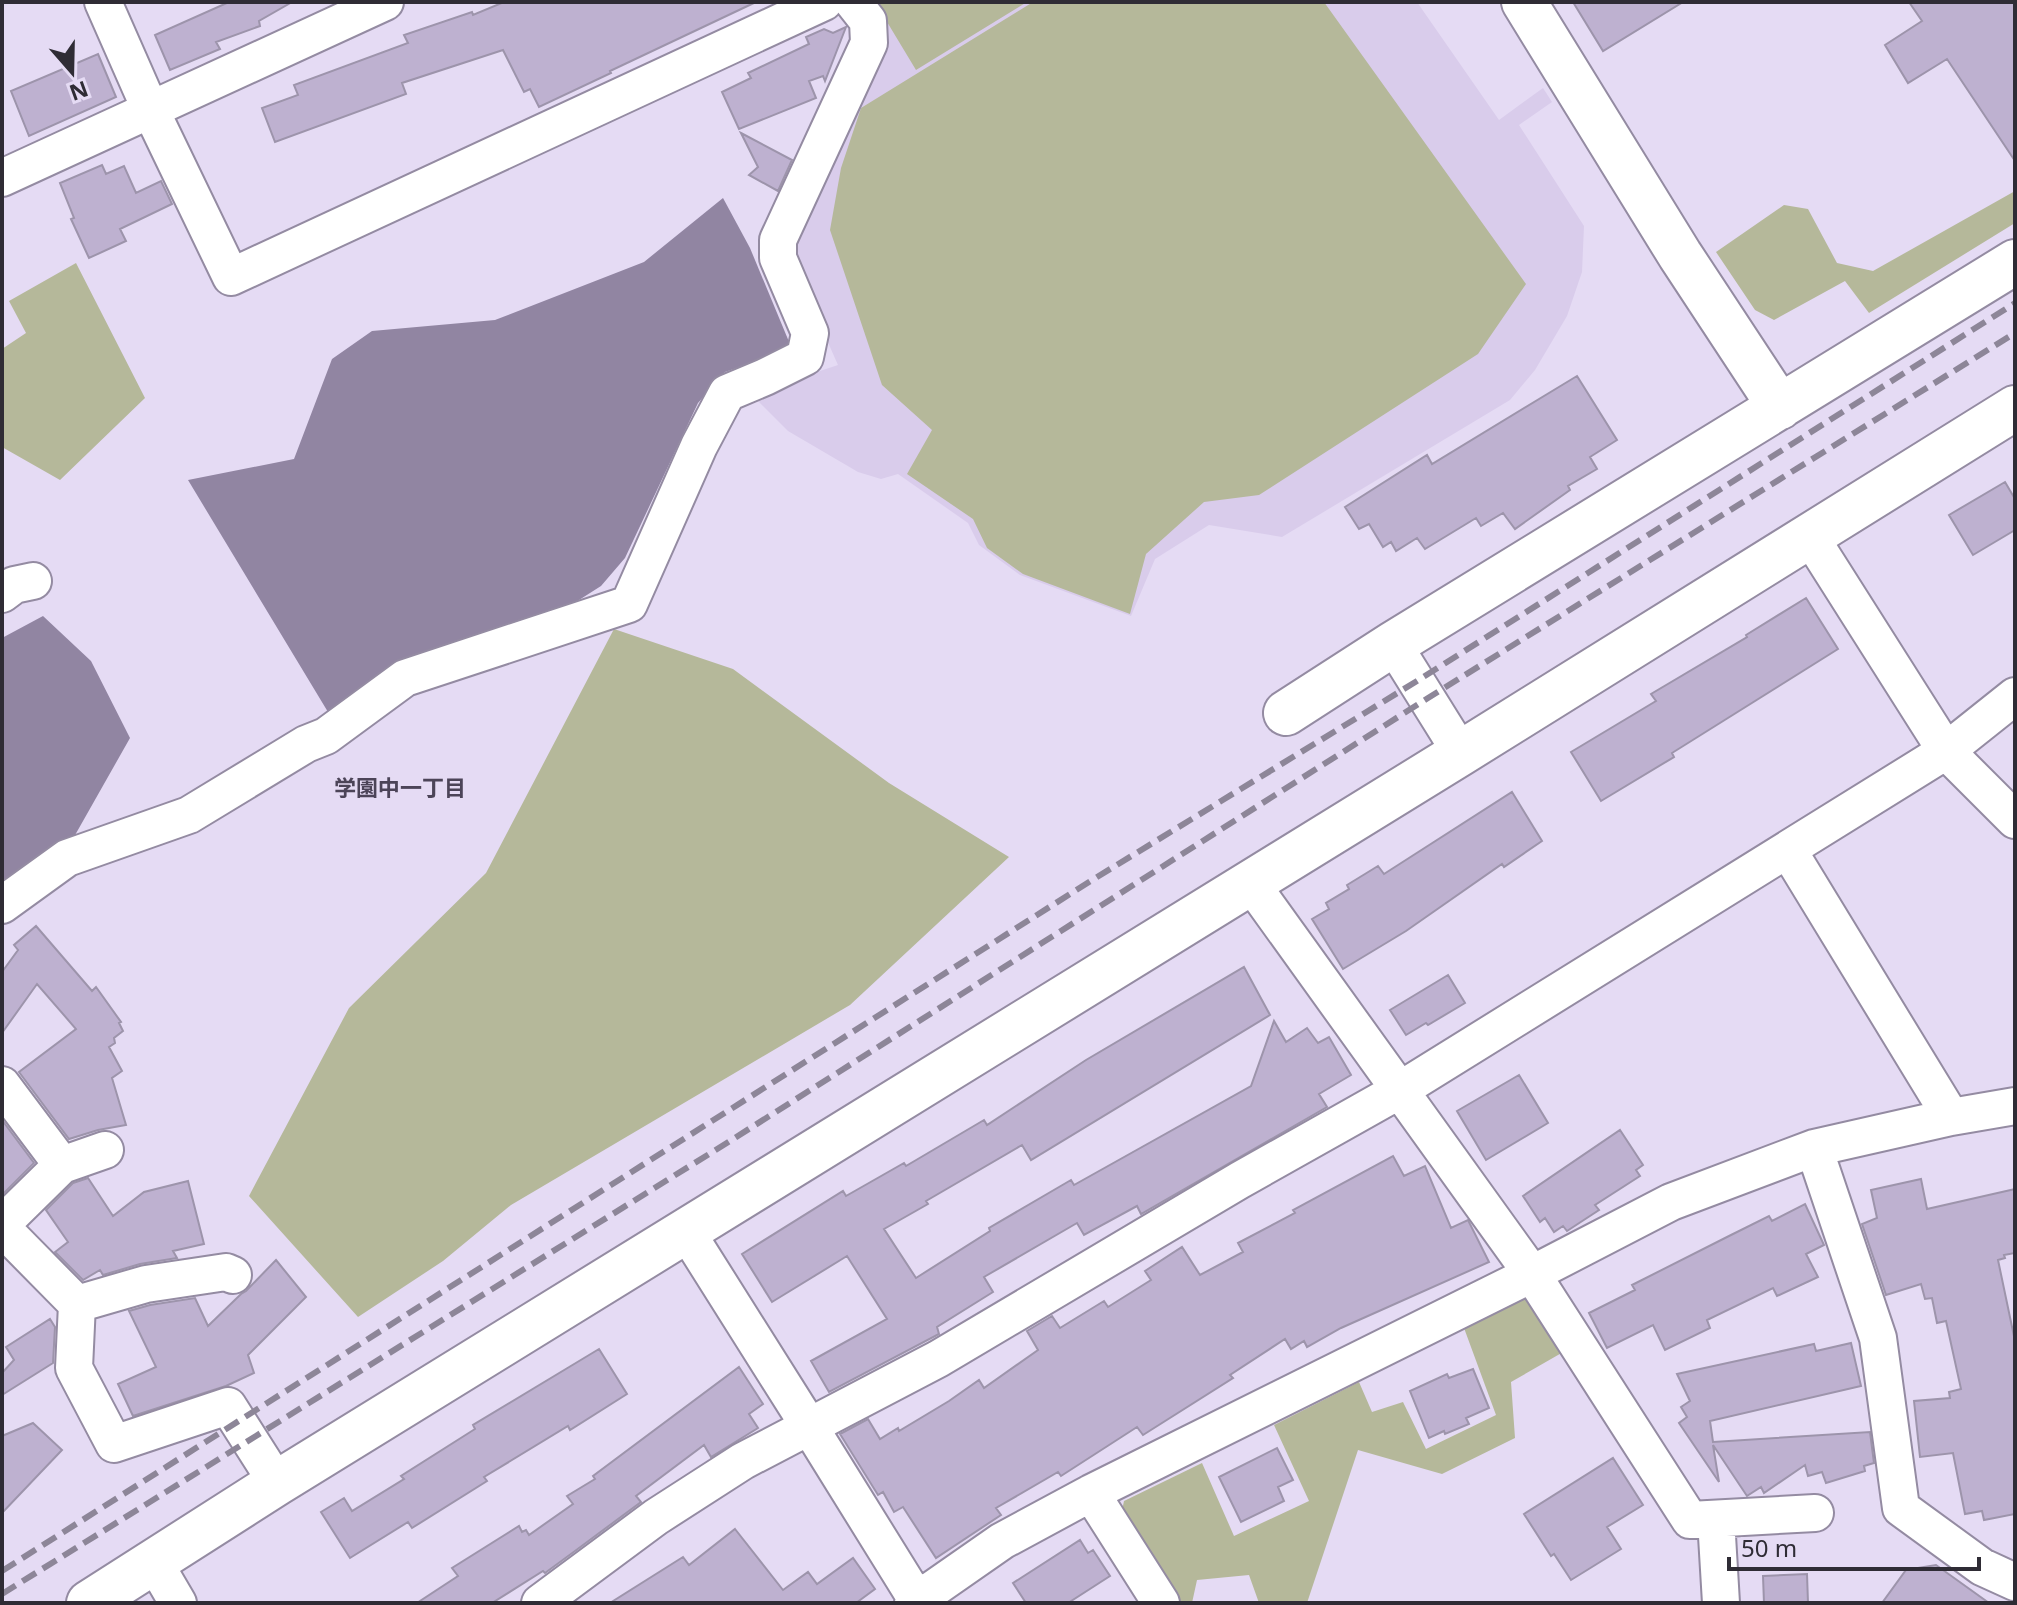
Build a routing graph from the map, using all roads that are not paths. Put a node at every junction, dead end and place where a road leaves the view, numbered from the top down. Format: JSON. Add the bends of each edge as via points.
{"nodes":[{"id":1,"x":103,"y":2,"type":"edge"},
{"id":2,"x":385,"y":2,"type":"edge"},
{"id":3,"x":824,"y":2,"type":"edge"},
{"id":4,"x":853,"y":2,"type":"edge"},
{"id":5,"x":1524,"y":2,"type":"edge"},
{"id":6,"x":151,"y":111,"type":"junction"},
{"id":7,"x":2,"y":178,"type":"edge"},
{"id":8,"x":2015,"y":262,"type":"edge"},
{"id":9,"x":1780,"y":407,"type":"junction"},
{"id":10,"x":2015,"y":408,"type":"edge"},
{"id":11,"x":1809,"y":535,"type":"junction"},
{"id":12,"x":1393,"y":644,"type":"junction"},
{"id":13,"x":2015,"y":696,"type":"edge"},
{"id":14,"x":1286,"y":713,"type":"dead end"},
{"id":15,"x":1946,"y":751,"type":"junction"},
{"id":16,"x":1461,"y":753,"type":"junction"},
{"id":17,"x":2015,"y":820,"type":"edge"},
{"id":18,"x":1788,"y":850,"type":"junction"},
{"id":19,"x":1250,"y":882,"type":"junction"},
{"id":20,"x":2,"y":905,"type":"edge"},
{"id":21,"x":2,"y":1085,"type":"edge"},
{"id":22,"x":1400,"y":1090,"type":"junction"},
{"id":23,"x":2015,"y":1106,"type":"edge"},
{"id":24,"x":1951,"y":1117,"type":"junction"},
{"id":25,"x":1814,"y":1148,"type":"junction"},
{"id":26,"x":105,"y":1150,"type":"dead end"},
{"id":27,"x":62,"y":1165,"type":"junction"},
{"id":28,"x":2,"y":1226,"type":"edge"},
{"id":29,"x":686,"y":1231,"type":"junction"},
{"id":30,"x":181,"y":1255,"type":"dead end"},
{"id":31,"x":1532,"y":1274,"type":"junction"},
{"id":32,"x":233,"y":1275,"type":"dead end"},
{"id":33,"x":146,"y":1284,"type":"junction"},
{"id":34,"x":77,"y":1304,"type":"junction"},
{"id":35,"x":809,"y":1426,"type":"junction"},
{"id":36,"x":277,"y":1483,"type":"junction"},
{"id":37,"x":1091,"y":1493,"type":"junction"},
{"id":38,"x":1815,"y":1513,"type":"dead end"},
{"id":39,"x":1716,"y":1519,"type":"junction"},
{"id":40,"x":154,"y":1562,"type":"junction"},
{"id":41,"x":2015,"y":1582,"type":"edge"},
{"id":42,"x":915,"y":1602,"type":"edge"},
{"id":43,"x":89,"y":1603,"type":"edge"},
{"id":44,"x":178,"y":1603,"type":"edge"},
{"id":45,"x":540,"y":1603,"type":"edge"},
{"id":46,"x":1161,"y":1603,"type":"edge"},
{"id":47,"x":1721,"y":1603,"type":"edge"}],
"edges":[{"from":1,"to":6,"type":"street"},
{"from":2,"to":6,"type":"street"},
{"from":3,"to":6,"type":"street","via":[[231,277]]},
{"from":4,"to":20,"type":"street","via":[[868,21],[869,43],[778,240],[778,258],[810,333],[805,357],[727,393],[629,604],[405,678],[326,736],[189,815],[67,858]]},
{"from":5,"to":9,"type":"street"},
{"from":6,"to":7,"type":"street"},
{"from":8,"to":9,"type":"street"},
{"from":9,"to":12,"type":"street"},
{"from":10,"to":11,"type":"street"},
{"from":11,"to":15,"type":"street"},
{"from":11,"to":16,"type":"street"},
{"from":12,"to":14,"type":"street"},
{"from":12,"to":16,"type":"street"},
{"from":13,"to":15,"type":"street"},
{"from":15,"to":17,"type":"street"},
{"from":15,"to":18,"type":"street"},
{"from":16,"to":19,"type":"street"},
{"from":18,"to":22,"type":"street"},
{"from":18,"to":24,"type":"street"},
{"from":19,"to":22,"type":"street"},
{"from":19,"to":29,"type":"street"},
{"from":21,"to":27,"type":"street"},
{"from":22,"to":31,"type":"street"},
{"from":22,"to":35,"type":"street","via":[[938,1359]]},
{"from":23,"to":24,"type":"street"},
{"from":24,"to":25,"type":"street"},
{"from":25,"to":31,"type":"street","via":[[1671,1202]]},
{"from":25,"to":41,"type":"street","via":[[1878,1338],[1901,1508],[1982,1567]]},
{"from":26,"to":27,"type":"street"},
{"from":27,"to":28,"type":"street"},
{"from":28,"to":34,"type":"street"},
{"from":29,"to":35,"type":"street"},
{"from":29,"to":36,"type":"street"},
{"from":30,"to":33,"type":"street"},
{"from":31,"to":37,"type":"street"},
{"from":31,"to":39,"type":"street","via":[[1690,1520]]},
{"from":32,"to":33,"type":"street"},
{"from":33,"to":34,"type":"street"},
{"from":34,"to":36,"type":"street","via":[[74,1368],[114,1444],[228,1406]]},
{"from":35,"to":42,"type":"street"},
{"from":35,"to":45,"type":"street","via":[[656,1517]]},
{"from":36,"to":40,"type":"street"},
{"from":37,"to":42,"type":"street","via":[[1002,1541]]},
{"from":37,"to":46,"type":"street"},
{"from":38,"to":39,"type":"street"},
{"from":39,"to":47,"type":"street"},
{"from":40,"to":43,"type":"street"},
{"from":40,"to":44,"type":"street"}]}
